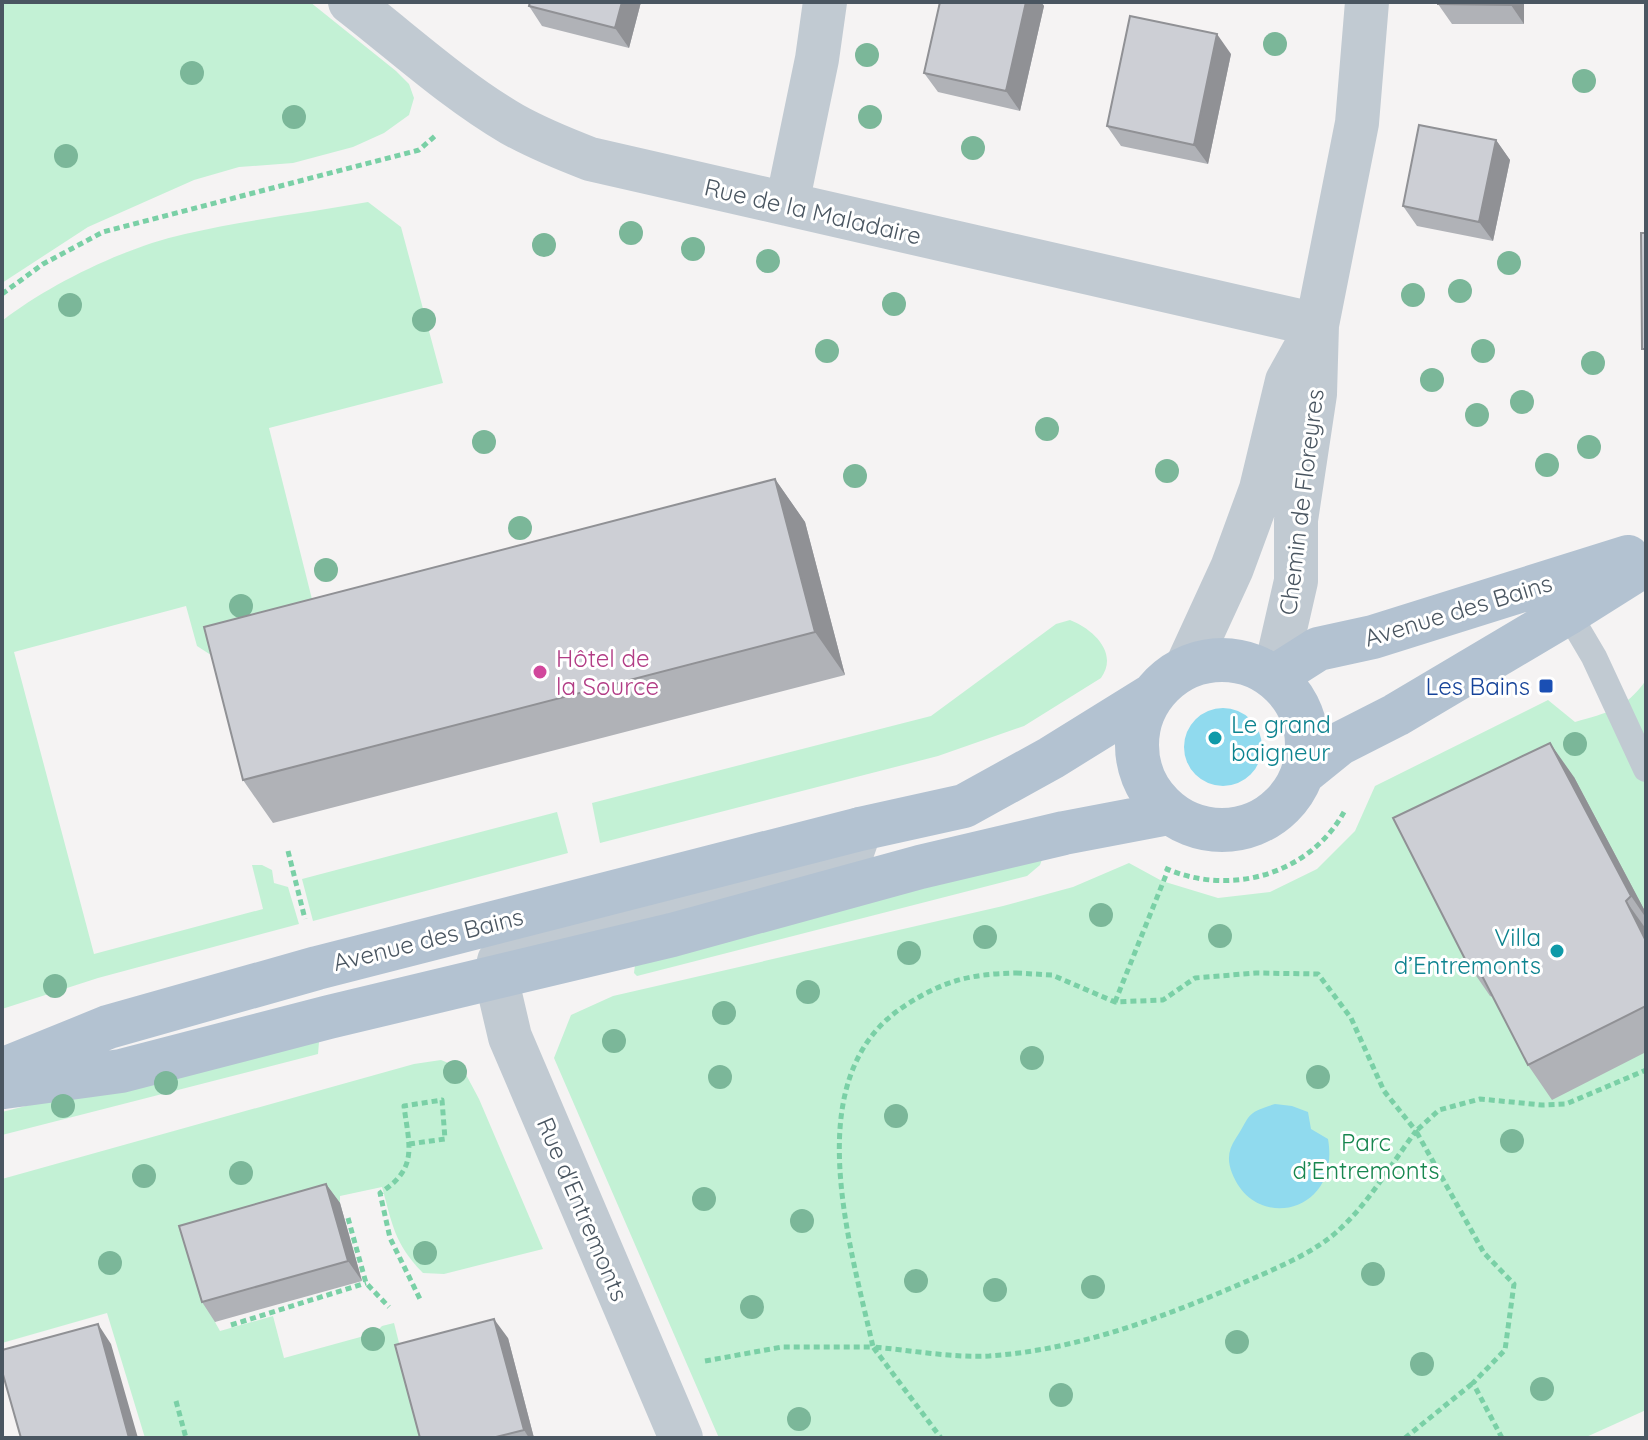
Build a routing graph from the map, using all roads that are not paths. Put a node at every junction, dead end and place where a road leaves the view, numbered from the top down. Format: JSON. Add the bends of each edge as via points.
{"nodes":[{"id":1,"x":350,"y":2,"type":"edge"},
{"id":2,"x":825,"y":2,"type":"edge"},
{"id":3,"x":1367,"y":2,"type":"edge"},
{"id":4,"x":787,"y":204,"type":"junction"},
{"id":5,"x":1317,"y":325,"type":"junction"},
{"id":6,"x":1646,"y":552,"type":"edge"},
{"id":7,"x":1646,"y":564,"type":"edge"},
{"id":8,"x":1568,"y":613,"type":"junction"},
{"id":9,"x":1187,"y":666,"type":"junction"},
{"id":10,"x":1274,"y":677,"type":"junction"},
{"id":11,"x":1151,"y":696,"type":"junction"},
{"id":12,"x":1646,"y":769,"type":"edge"},
{"id":13,"x":1303,"y":773,"type":"junction"},
{"id":14,"x":1169,"y":813,"type":"junction"},
{"id":15,"x":860,"y":829,"type":"junction"},
{"id":16,"x":496,"y":977,"type":"junction"},
{"id":17,"x":2,"y":1070,"type":"edge"},
{"id":18,"x":2,"y":1087,"type":"edge"},
{"id":19,"x":681,"y":1438,"type":"edge"}],
"edges":[{"from":1,"to":4,"type":"street","name":"Rue de la Maladaire","via":[[476,99],[551,144],[590,159]]},
{"from":2,"to":4,"type":"street"},
{"from":3,"to":5,"type":"street","name":"Chemin de Floreyres","via":[[1357,123]]},
{"from":4,"to":5,"type":"street","name":"Rue de la Maladaire"},
{"from":5,"to":9,"type":"street","name":"Chemin de Floreyres","via":[[1287,381],[1261,489]]},
{"from":5,"to":10,"type":"street","name":"Chemin de Floreyres","via":[[1315,394],[1296,520],[1296,581]]},
{"from":6,"to":10,"type":"main road","name":"Avenue des Bains","via":[[1373,637],[1318,649]]},
{"from":7,"to":8,"type":"main road","name":"Avenue des Bains"},
{"from":8,"to":12,"type":"lane"},
{"from":8,"to":13,"type":"main road","name":"Avenue des Bains","via":[[1339,744]]},
{"from":9,"to":10,"type":"main road","via":[[1232,659]]},
{"from":9,"to":11,"type":"main road"},
{"from":10,"to":13,"type":"main road","via":[[1289,692],[1307,730]]},
{"from":11,"to":14,"type":"main road","via":[[1136,746],[1140,771]]},
{"from":11,"to":15,"type":"main road","name":"Avenue des Bains","via":[[964,806]]},
{"from":13,"to":14,"type":"main road","via":[[1271,815],[1247,827],[1220,831],[1193,826]]},
{"from":14,"to":16,"type":"main road","via":[[920,867]]},
{"from":15,"to":16,"type":"street","name":"Avenue des Bains","via":[[850,858],[522,943],[499,961]]},
{"from":15,"to":17,"type":"main road","name":"Avenue des Bains","via":[[287,976],[108,1027]]},
{"from":16,"to":18,"type":"main road","via":[[121,1071]]},
{"from":16,"to":19,"type":"street","name":"Rue d'Entremonts","via":[[510,1037]]}]}
